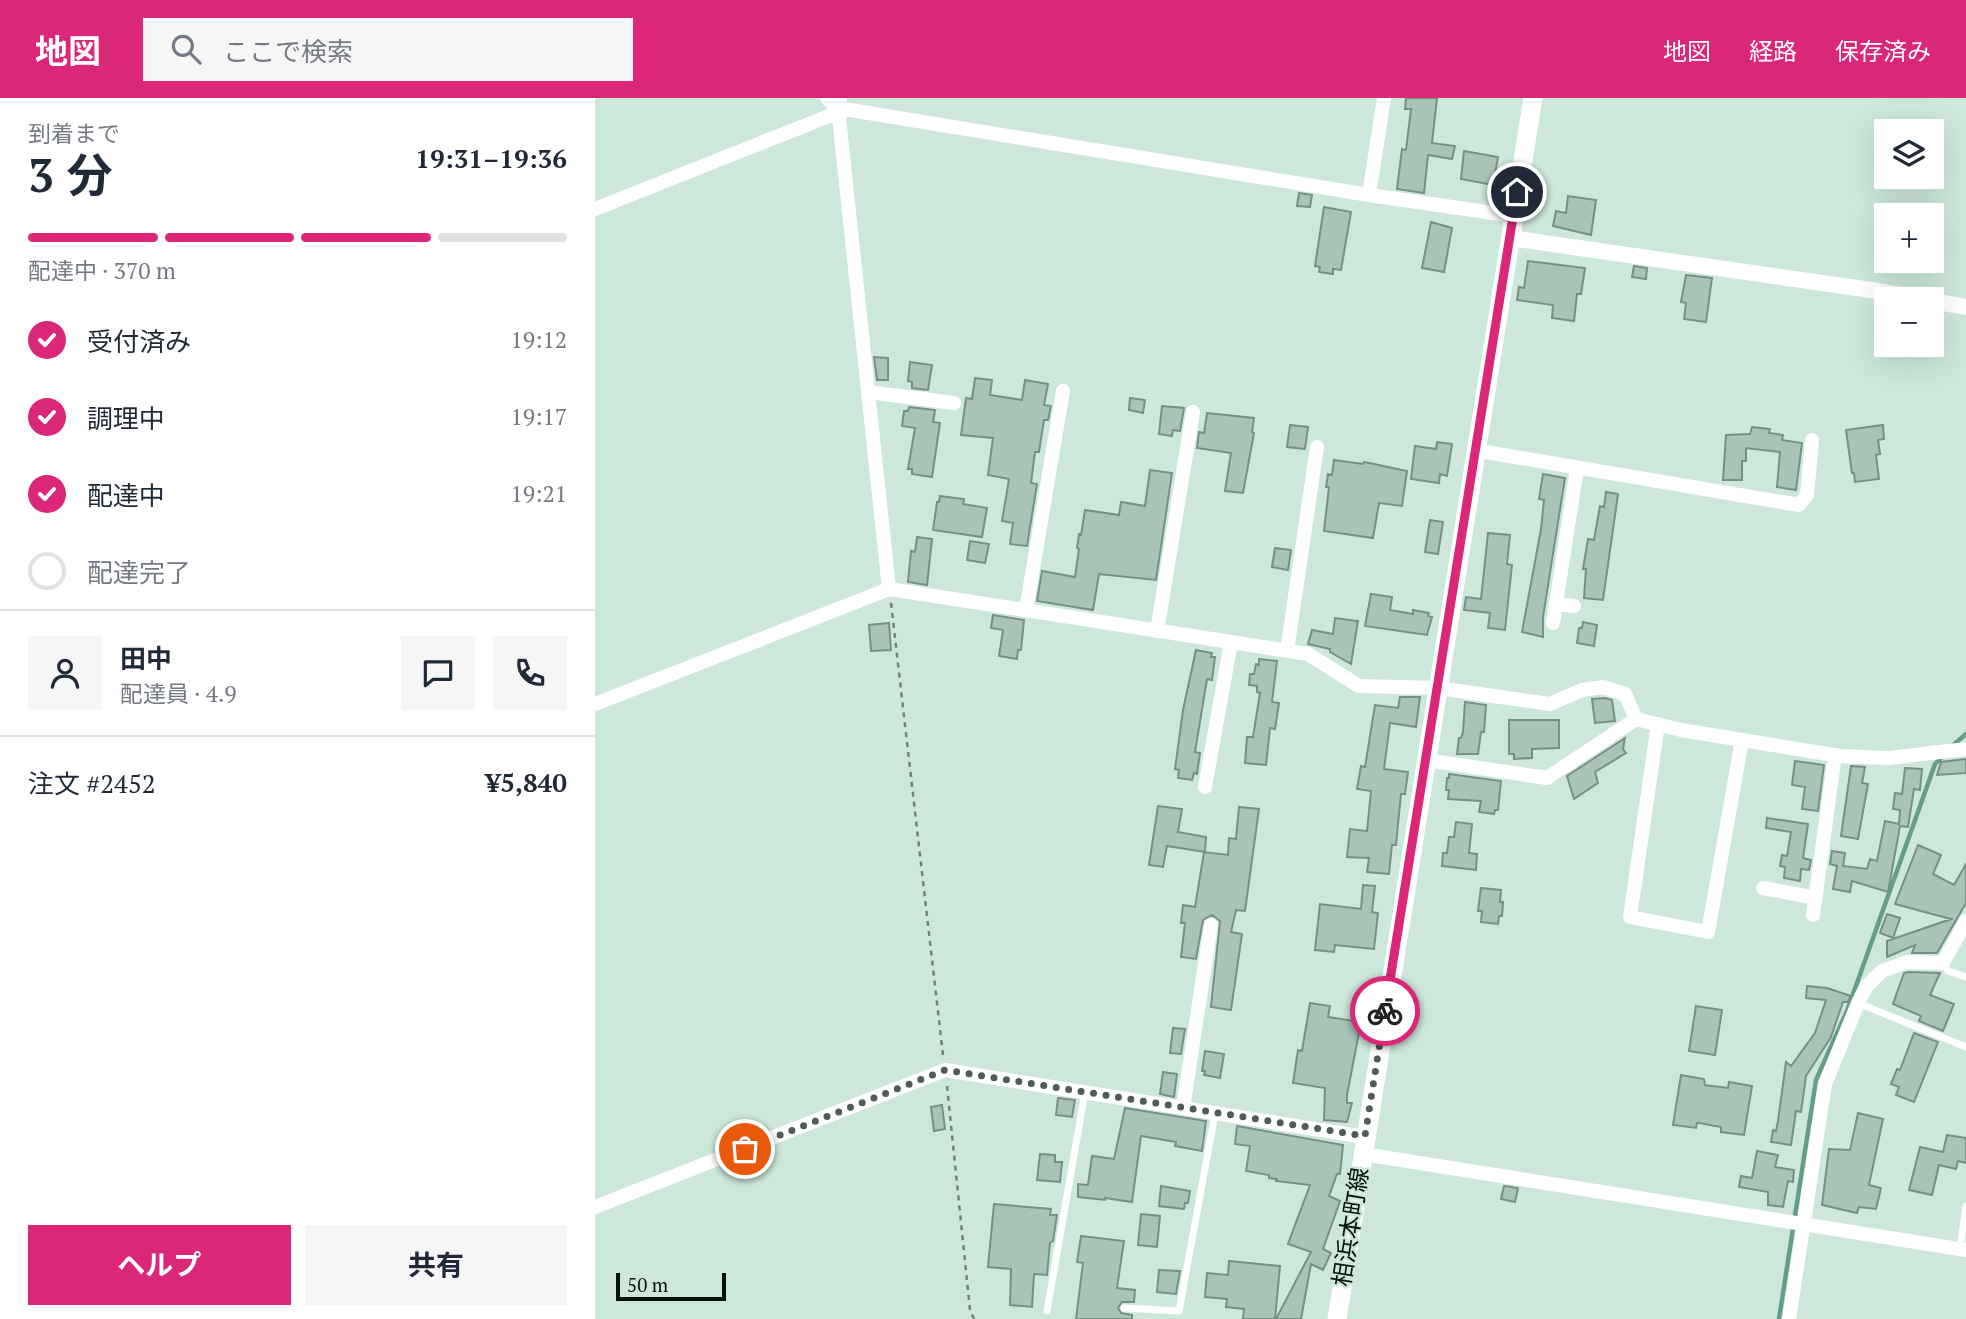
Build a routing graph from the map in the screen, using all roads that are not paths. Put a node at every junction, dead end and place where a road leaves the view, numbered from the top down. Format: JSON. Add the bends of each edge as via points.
{"nodes":[{"id":1,"x":827,"y":98,"type":"edge"},
{"id":2,"x":1384,"y":98,"type":"edge"},
{"id":3,"x":1533,"y":98,"type":"edge"},
{"id":4,"x":839,"y":103,"type":"edge"},
{"id":5,"x":1369,"y":195,"type":"junction"},
{"id":6,"x":595,"y":209,"type":"edge"},
{"id":7,"x":1514,"y":216,"type":"junction"},
{"id":8,"x":1510,"y":238,"type":"junction"},
{"id":9,"x":1874,"y":291,"type":"edge"},
{"id":10,"x":1944,"y":303,"type":"edge"},
{"id":11,"x":1966,"y":307,"type":"edge"},
{"id":12,"x":1063,"y":391,"type":"dead end"},
{"id":13,"x":868,"y":392,"type":"junction"},
{"id":14,"x":954,"y":404,"type":"dead end"},
{"id":15,"x":1193,"y":412,"type":"dead end"},
{"id":16,"x":1812,"y":440,"type":"dead end"},
{"id":17,"x":1317,"y":447,"type":"dead end"},
{"id":18,"x":1474,"y":450,"type":"junction"},
{"id":19,"x":1577,"y":468,"type":"junction"},
{"id":20,"x":889,"y":589,"type":"junction"},
{"id":21,"x":1556,"y":604,"type":"junction"},
{"id":22,"x":1574,"y":606,"type":"dead end"},
{"id":23,"x":1026,"y":610,"type":"junction"},
{"id":24,"x":1553,"y":623,"type":"dead end"},
{"id":25,"x":1157,"y":631,"type":"junction"},
{"id":26,"x":1231,"y":642,"type":"junction"},
{"id":27,"x":1287,"y":650,"type":"junction"},
{"id":28,"x":1438,"y":688,"type":"junction"},
{"id":29,"x":595,"y":704,"type":"edge"},
{"id":30,"x":1636,"y":719,"type":"junction"},
{"id":31,"x":1658,"y":724,"type":"junction"},
{"id":32,"x":1742,"y":740,"type":"junction"},
{"id":33,"x":1954,"y":750,"type":"edge"},
{"id":34,"x":1835,"y":755,"type":"junction"},
{"id":35,"x":1426,"y":760,"type":"junction"},
{"id":36,"x":1205,"y":787,"type":"dead end"},
{"id":37,"x":1763,"y":888,"type":"dead end"},
{"id":38,"x":1816,"y":898,"type":"junction"},
{"id":39,"x":1813,"y":915,"type":"dead end"},
{"id":40,"x":1966,"y":921,"type":"edge"},
{"id":41,"x":1211,"y":925,"type":"dead end"},
{"id":42,"x":1943,"y":963,"type":"junction"},
{"id":43,"x":1966,"y":977,"type":"edge"},
{"id":44,"x":1858,"y":1003,"type":"junction"},
{"id":45,"x":1966,"y":1047,"type":"edge"},
{"id":46,"x":1085,"y":1092,"type":"junction"},
{"id":47,"x":1183,"y":1108,"type":"junction"},
{"id":48,"x":1215,"y":1114,"type":"junction"},
{"id":49,"x":1364,"y":1145,"type":"junction"},
{"id":50,"x":1966,"y":1206,"type":"edge"},
{"id":51,"x":595,"y":1208,"type":"edge"},
{"id":52,"x":1803,"y":1223,"type":"junction"},
{"id":53,"x":1963,"y":1249,"type":"edge"},
{"id":54,"x":1125,"y":1308,"type":"dead end"},
{"id":55,"x":1047,"y":1311,"type":"dead end"},
{"id":56,"x":1337,"y":1319,"type":"edge"},
{"id":57,"x":1789,"y":1319,"type":"edge"}],
"edges":[{"from":1,"to":4,"type":"street"},
{"from":2,"to":5,"type":"street"},
{"from":3,"to":7,"type":"main road","name":"相浜本町線"},
{"from":4,"to":5,"type":"street"},
{"from":4,"to":6,"type":"street","via":[[829,116]]},
{"from":4,"to":13,"type":"street"},
{"from":5,"to":7,"type":"street"},
{"from":7,"to":8,"type":"main road","name":"相浜本町線"},
{"from":8,"to":9,"type":"street"},
{"from":8,"to":18,"type":"main road","name":"相浜本町線"},
{"from":10,"to":11,"type":"street"},
{"from":12,"to":23,"type":"street"},
{"from":13,"to":14,"type":"street"},
{"from":13,"to":20,"type":"street"},
{"from":15,"to":25,"type":"street"},
{"from":16,"to":19,"type":"street","via":[[1807,495],[1799,505]]},
{"from":17,"to":27,"type":"street"},
{"from":18,"to":19,"type":"street"},
{"from":18,"to":28,"type":"main road","name":"相浜本町線"},
{"from":19,"to":21,"type":"street"},
{"from":20,"to":23,"type":"street"},
{"from":20,"to":29,"type":"street"},
{"from":21,"to":22,"type":"street"},
{"from":21,"to":24,"type":"street"},
{"from":23,"to":25,"type":"street"},
{"from":25,"to":26,"type":"street"},
{"from":26,"to":27,"type":"street"},
{"from":26,"to":36,"type":"street"},
{"from":27,"to":28,"type":"street","via":[[1308,654],[1359,686]]},
{"from":28,"to":30,"type":"street","via":[[1550,704],[1581,690],[1603,687],[1625,694]]},
{"from":28,"to":35,"type":"main road","name":"相浜本町線"},
{"from":30,"to":31,"type":"street"},
{"from":30,"to":35,"type":"street","via":[[1547,778]]},
{"from":31,"to":32,"type":"street"},
{"from":31,"to":32,"type":"street","via":[[1630,917],[1708,932]]},
{"from":32,"to":34,"type":"street"},
{"from":33,"to":34,"type":"street","via":[[1889,758]]},
{"from":34,"to":38,"type":"street"},
{"from":35,"to":49,"type":"main road","name":"相浜本町線"},
{"from":37,"to":38,"type":"street"},
{"from":38,"to":39,"type":"street"},
{"from":40,"to":42,"type":"street"},
{"from":41,"to":47,"type":"street"},
{"from":42,"to":43,"type":"lane","via":[[1948,971]]},
{"from":42,"to":44,"type":"street","via":[[1907,962],[1882,971],[1866,986]]},
{"from":44,"to":45,"type":"lane"},
{"from":44,"to":52,"type":"street","via":[[1825,1084]]},
{"from":46,"to":47,"type":"street"},
{"from":46,"to":51,"type":"street","via":[[945,1070]]},
{"from":46,"to":55,"type":"lane"},
{"from":47,"to":48,"type":"street"},
{"from":48,"to":49,"type":"street"},
{"from":48,"to":54,"type":"lane","via":[[1179,1311]]},
{"from":49,"to":52,"type":"street"},
{"from":49,"to":56,"type":"main road","name":"相浜本町線"},
{"from":50,"to":53,"type":"lane"},
{"from":52,"to":53,"type":"street"},
{"from":52,"to":57,"type":"street"}]}
